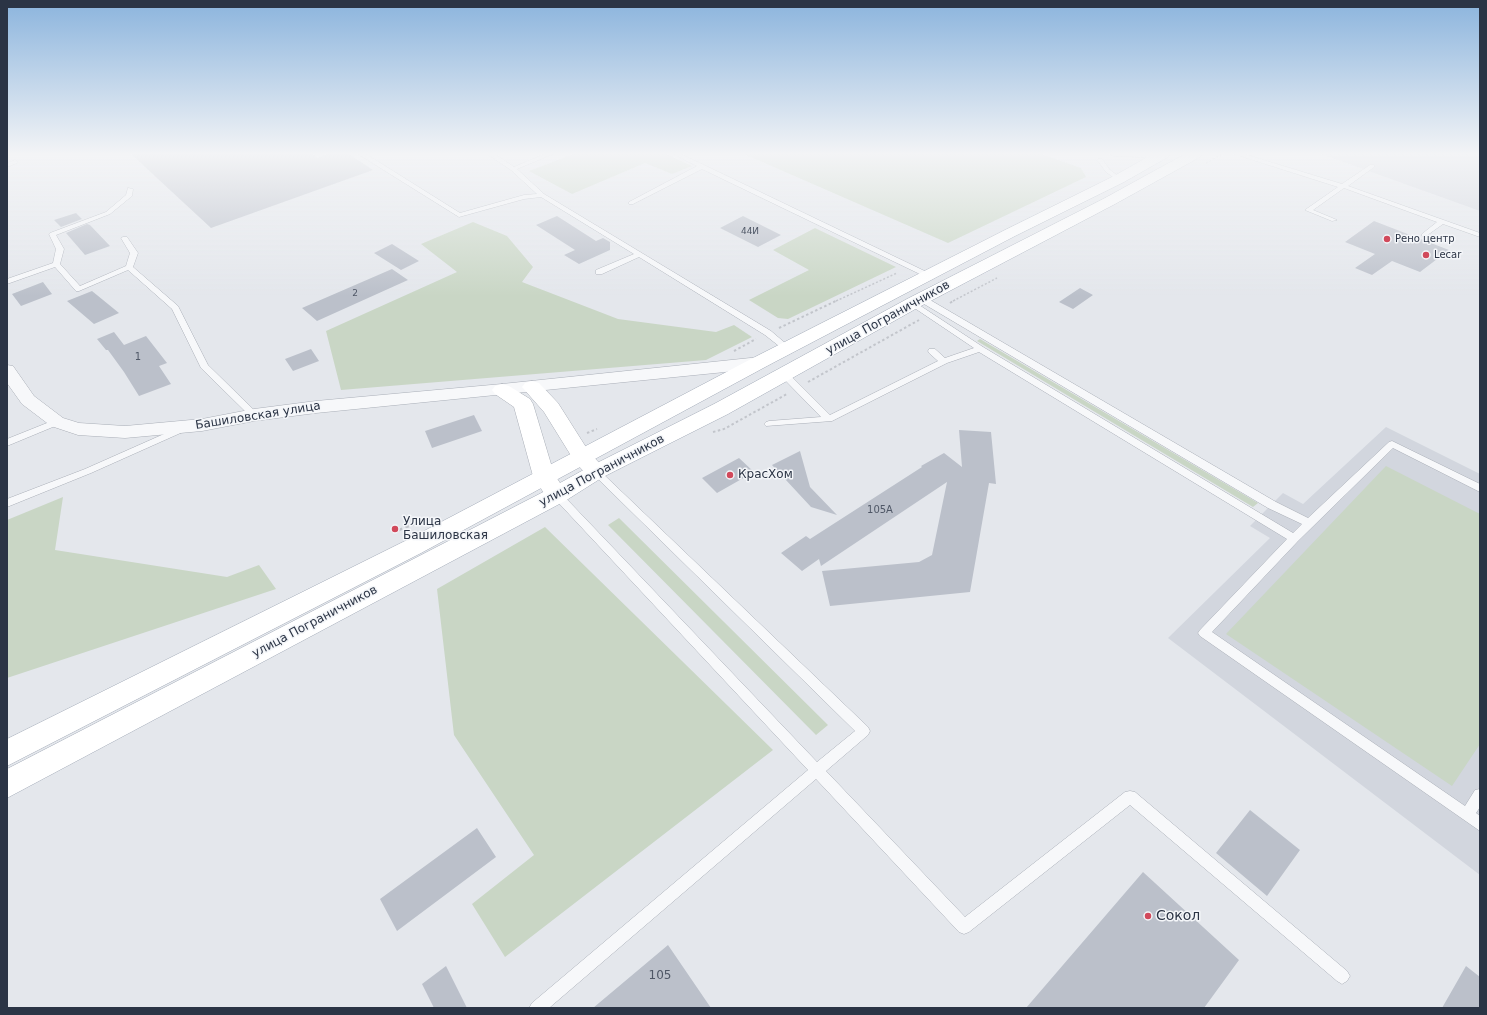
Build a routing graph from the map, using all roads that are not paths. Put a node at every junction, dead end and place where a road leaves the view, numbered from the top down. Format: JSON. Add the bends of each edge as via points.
{"nodes":[{"id":1,"x":122,"y":201,"type":"edge"},
{"id":2,"x":437,"y":201,"type":"edge"},
{"id":3,"x":508,"y":201,"type":"edge"},
{"id":4,"x":552,"y":201,"type":"edge"},
{"id":5,"x":634,"y":201,"type":"edge"},
{"id":6,"x":776,"y":201,"type":"edge"},
{"id":7,"x":1089,"y":201,"type":"edge"},
{"id":8,"x":1092,"y":201,"type":"edge"},
{"id":9,"x":1321,"y":201,"type":"edge"},
{"id":10,"x":1388,"y":201,"type":"edge"},
{"id":11,"x":631,"y":203,"type":"dead end"},
{"id":12,"x":1086,"y":204,"type":"junction"},
{"id":13,"x":1334,"y":220,"type":"dead end"},
{"id":14,"x":1442,"y":220,"type":"junction"},
{"id":15,"x":1028,"y":224,"type":"junction"},
{"id":16,"x":1052,"y":231,"type":"junction"},
{"id":17,"x":1424,"y":235,"type":"dead end"},
{"id":18,"x":1480,"y":235,"type":"edge"},
{"id":19,"x":125,"y":238,"type":"dead end"},
{"id":20,"x":639,"y":254,"type":"junction"},
{"id":21,"x":56,"y":264,"type":"junction"},
{"id":22,"x":129,"y":268,"type":"junction"},
{"id":23,"x":599,"y":272,"type":"dead end"},
{"id":24,"x":929,"y":275,"type":"junction"},
{"id":25,"x":7,"y":282,"type":"edge"},
{"id":26,"x":917,"y":301,"type":"junction"},
{"id":27,"x":787,"y":348,"type":"junction"},
{"id":28,"x":980,"y":349,"type":"junction"},
{"id":29,"x":932,"y":351,"type":"dead end"},
{"id":30,"x":944,"y":361,"type":"junction"},
{"id":31,"x":760,"y":362,"type":"junction"},
{"id":32,"x":7,"y":370,"type":"edge"},
{"id":33,"x":784,"y":374,"type":"junction"},
{"id":34,"x":532,"y":387,"type":"junction"},
{"id":35,"x":502,"y":390,"type":"junction"},
{"id":36,"x":254,"y":415,"type":"junction"},
{"id":37,"x":829,"y":419,"type":"junction"},
{"id":38,"x":57,"y":422,"type":"junction"},
{"id":39,"x":769,"y":424,"type":"dead end"},
{"id":40,"x":186,"y":427,"type":"junction"},
{"id":41,"x":7,"y":443,"type":"edge"},
{"id":42,"x":582,"y":457,"type":"junction"},
{"id":43,"x":596,"y":472,"type":"junction"},
{"id":44,"x":544,"y":476,"type":"junction"},
{"id":45,"x":1480,"y":488,"type":"edge"},
{"id":46,"x":557,"y":495,"type":"junction"},
{"id":47,"x":7,"y":503,"type":"edge"},
{"id":48,"x":1310,"y":524,"type":"junction"},
{"id":49,"x":1294,"y":538,"type":"junction"},
{"id":50,"x":7,"y":753,"type":"edge"},
{"id":51,"x":817,"y":771,"type":"junction"},
{"id":52,"x":7,"y":784,"type":"edge"},
{"id":53,"x":1480,"y":795,"type":"edge"},
{"id":54,"x":1467,"y":815,"type":"junction"},
{"id":55,"x":1480,"y":824,"type":"edge"},
{"id":56,"x":1342,"y":976,"type":"dead end"},
{"id":57,"x":537,"y":1008,"type":"edge"}],
"edges":[{"from":1,"to":21,"type":"lane","via":[[108,212],[52,234],[60,250]]},
{"from":2,"to":3,"type":"lane","via":[[459,215]]},
{"from":4,"to":20,"type":"lane"},
{"from":5,"to":11,"type":"lane"},
{"from":6,"to":24,"type":"lane"},
{"from":7,"to":12,"type":"main road","name":"улица Пограничников"},
{"from":8,"to":12,"type":"main road","name":"улица Пограничников"},
{"from":9,"to":13,"type":"lane","via":[[1308,210]]},
{"from":10,"to":14,"type":"lane"},
{"from":12,"to":15,"type":"main road","name":"улица Пограничников"},
{"from":12,"to":16,"type":"main road","name":"улица Пограничников"},
{"from":14,"to":17,"type":"lane"},
{"from":14,"to":18,"type":"lane"},
{"from":15,"to":16,"type":"main road","via":[[1051,223],[1055,226]]},
{"from":15,"to":24,"type":"main road","name":"улица Пограничников"},
{"from":16,"to":26,"type":"main road","name":"улица Пограничников"},
{"from":19,"to":22,"type":"lane","via":[[134,253]]},
{"from":20,"to":23,"type":"lane"},
{"from":20,"to":27,"type":"lane","via":[[768,333]]},
{"from":21,"to":22,"type":"lane","via":[[79,289]]},
{"from":21,"to":25,"type":"lane"},
{"from":22,"to":36,"type":"lane","via":[[175,308],[204,366]]},
{"from":24,"to":27,"type":"main road","name":"улица Пограничников"},
{"from":26,"to":28,"type":"lane"},
{"from":26,"to":33,"type":"main road","name":"улица Пограничников"},
{"from":26,"to":48,"type":"lane","via":[[1272,505]]},
{"from":27,"to":31,"type":"main road","name":"улица Пограничников"},
{"from":28,"to":30,"type":"lane"},
{"from":28,"to":49,"type":"lane"},
{"from":29,"to":30,"type":"lane"},
{"from":30,"to":37,"type":"lane"},
{"from":31,"to":34,"type":"street","name":"Башиловская улица"},
{"from":31,"to":42,"type":"main road","name":"улица Пограничников"},
{"from":32,"to":38,"type":"street","name":"Башиловская улица","via":[[28,400]]},
{"from":33,"to":37,"type":"lane"},
{"from":33,"to":43,"type":"main road","name":"улица Пограничников","via":[[666,438]]},
{"from":34,"to":35,"type":"street","name":"Башиловская улица"},
{"from":34,"to":42,"type":"main road","via":[[551,408]]},
{"from":35,"to":36,"type":"street","name":"Башиловская улица"},
{"from":35,"to":44,"type":"main road","via":[[523,404]]},
{"from":36,"to":40,"type":"street","name":"Башиловская улица"},
{"from":37,"to":39,"type":"lane"},
{"from":38,"to":40,"type":"street","name":"Башиловская улица","via":[[78,429],[125,432]]},
{"from":38,"to":41,"type":"lane"},
{"from":40,"to":47,"type":"lane","via":[[88,471]]},
{"from":42,"to":43,"type":"main road"},
{"from":42,"to":44,"type":"main road","name":"улица Пограничников"},
{"from":43,"to":46,"type":"main road","name":"улица Пограничников"},
{"from":43,"to":51,"type":"lane","via":[[864,732]]},
{"from":44,"to":46,"type":"main road"},
{"from":44,"to":50,"type":"main road","name":"улица Пограничников","via":[[413,548]]},
{"from":45,"to":48,"type":"lane","via":[[1392,444]]},
{"from":46,"to":51,"type":"lane"},
{"from":46,"to":52,"type":"main road","name":"улица Пограничников"},
{"from":48,"to":49,"type":"lane"},
{"from":49,"to":54,"type":"lane","via":[[1204,633]]},
{"from":51,"to":56,"type":"lane","via":[[964,927],[1130,797]]},
{"from":51,"to":57,"type":"lane"},
{"from":53,"to":54,"type":"lane"},
{"from":54,"to":55,"type":"lane"}]}
